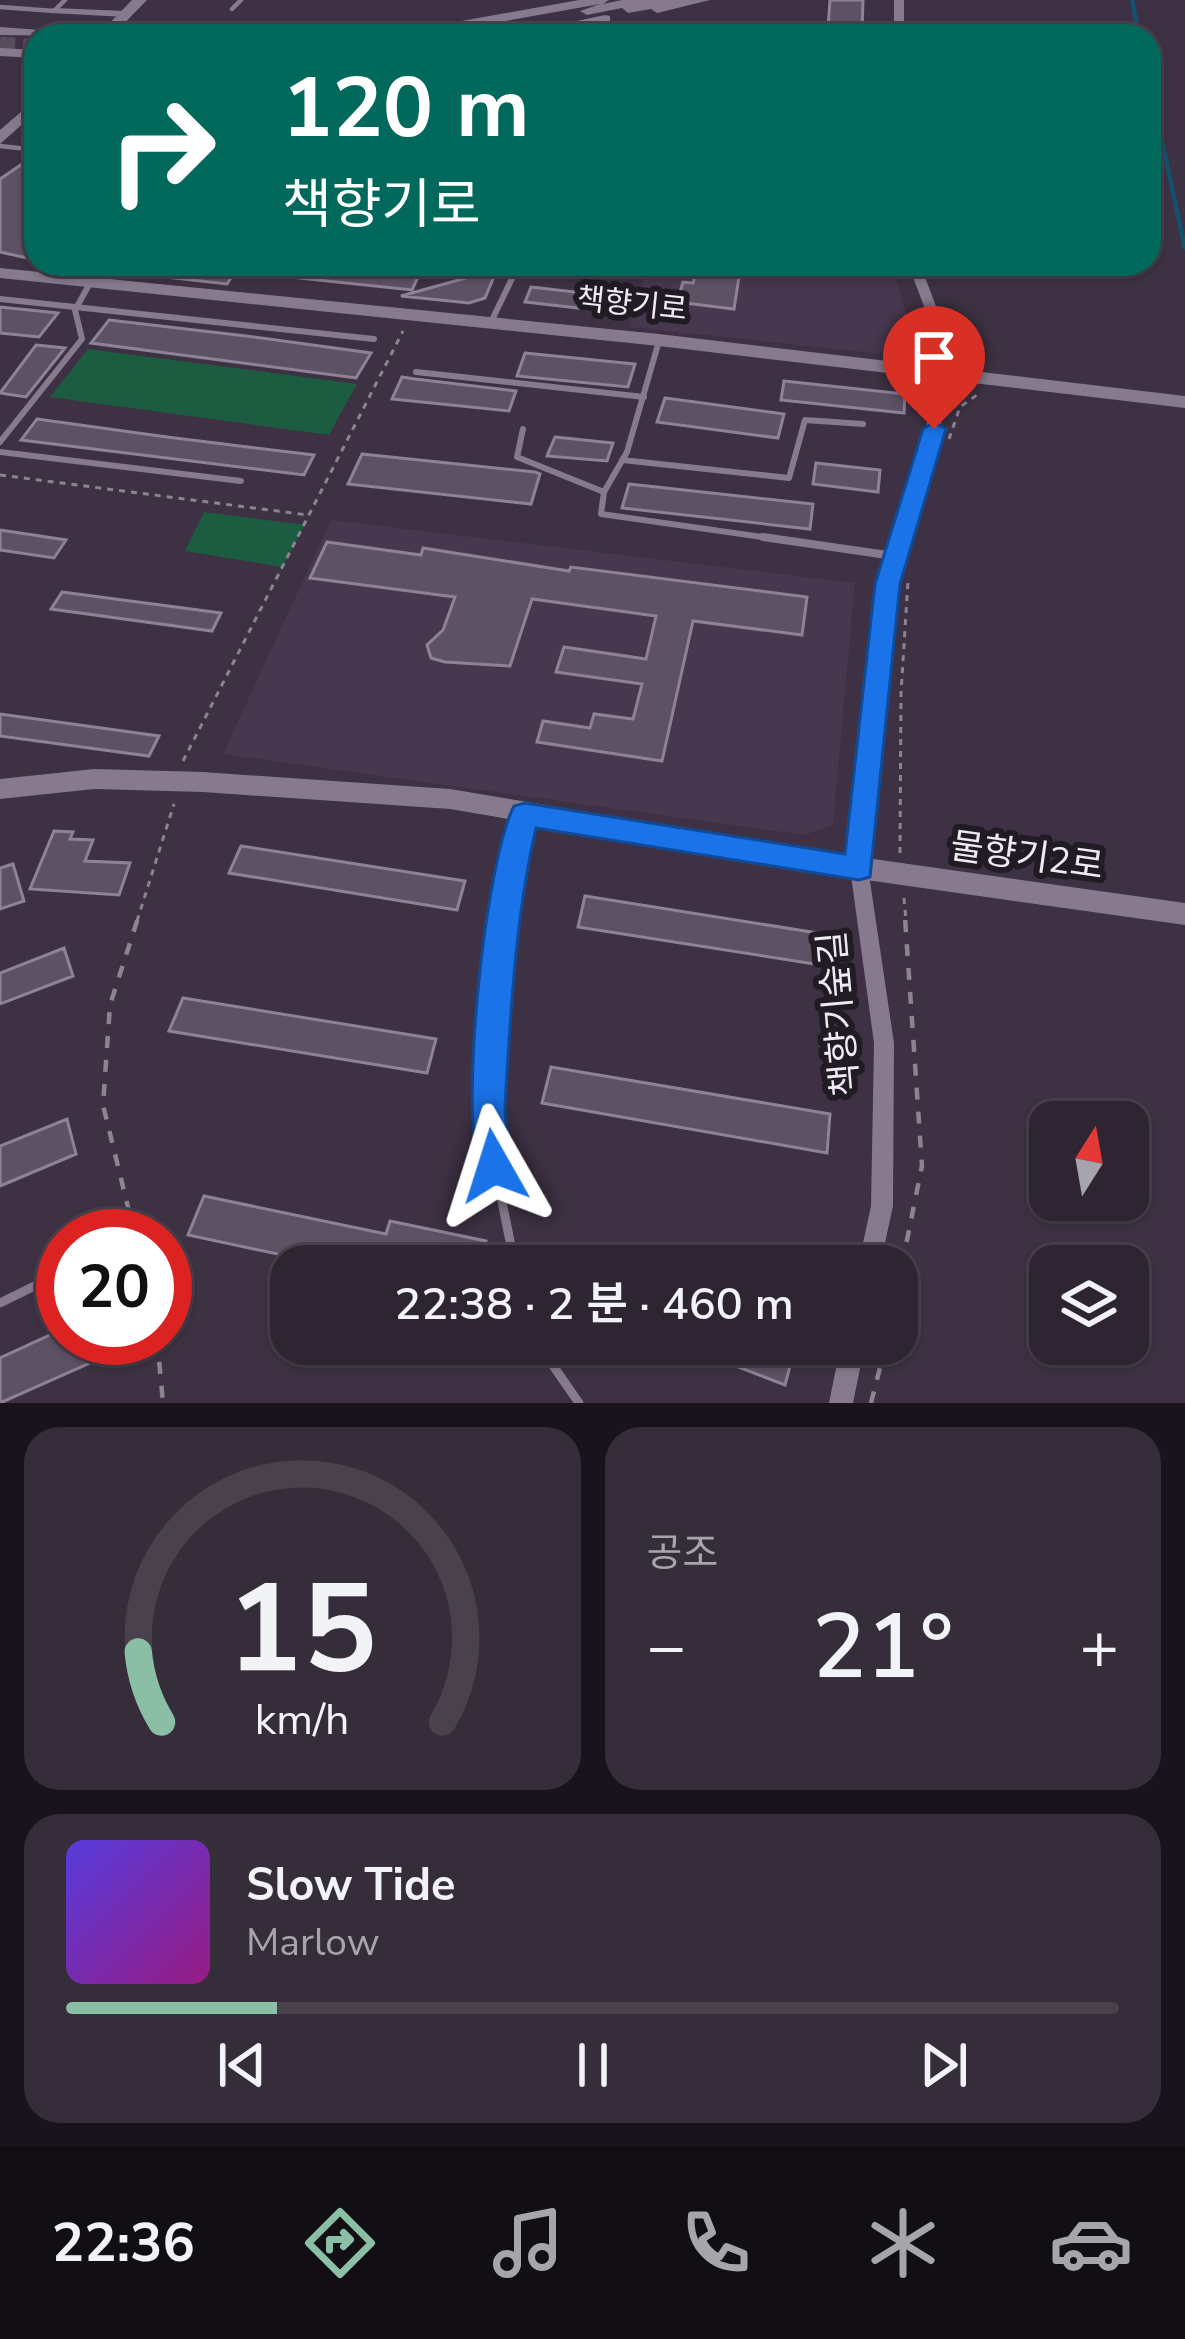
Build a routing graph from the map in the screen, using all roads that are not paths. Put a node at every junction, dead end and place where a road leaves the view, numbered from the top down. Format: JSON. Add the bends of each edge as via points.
{"nodes":[{"id":1,"x":65,"y":0,"type":"edge"},
{"id":2,"x":140,"y":0,"type":"edge"},
{"id":3,"x":242,"y":0,"type":"edge"},
{"id":4,"x":602,"y":0,"type":"edge"},
{"id":5,"x":644,"y":0,"type":"edge"},
{"id":6,"x":673,"y":0,"type":"edge"},
{"id":7,"x":703,"y":0,"type":"edge"},
{"id":8,"x":0,"y":7,"type":"edge"},
{"id":9,"x":232,"y":9,"type":"dead end"},
{"id":10,"x":54,"y":10,"type":"junction"},
{"id":11,"x":126,"y":14,"type":"junction"},
{"id":12,"x":116,"y":24,"type":"edge"},
{"id":13,"x":467,"y":24,"type":"edge"},
{"id":14,"x":501,"y":24,"type":"edge"},
{"id":15,"x":543,"y":24,"type":"edge"},
{"id":16,"x":578,"y":24,"type":"edge"},
{"id":17,"x":24,"y":116,"type":"edge"},
{"id":18,"x":0,"y":142,"type":"edge"},
{"id":19,"x":27,"y":276,"type":"edge"},
{"id":20,"x":95,"y":276,"type":"edge"},
{"id":21,"x":513,"y":276,"type":"edge"},
{"id":22,"x":919,"y":276,"type":"edge"},
{"id":23,"x":90,"y":283,"type":"junction"},
{"id":24,"x":0,"y":299,"type":"edge"},
{"id":25,"x":73,"y":307,"type":"junction"},
{"id":26,"x":491,"y":322,"type":"junction"},
{"id":27,"x":374,"y":339,"type":"dead end"},
{"id":28,"x":659,"y":340,"type":"junction"},
{"id":29,"x":940,"y":371,"type":"junction"},
{"id":30,"x":416,"y":372,"type":"dead end"},
{"id":31,"x":644,"y":397,"type":"junction"},
{"id":32,"x":1185,"y":402,"type":"edge"},
{"id":33,"x":863,"y":424,"type":"dead end"},
{"id":34,"x":523,"y":429,"type":"dead end"},
{"id":35,"x":0,"y":442,"type":"edge"},
{"id":36,"x":0,"y":452,"type":"edge"},
{"id":37,"x":622,"y":460,"type":"junction"},
{"id":38,"x":241,"y":482,"type":"dead end"},
{"id":39,"x":604,"y":492,"type":"junction"},
{"id":40,"x":901,"y":559,"type":"junction"},
{"id":41,"x":0,"y":789,"type":"edge"},
{"id":42,"x":525,"y":814,"type":"junction"},
{"id":43,"x":859,"y":868,"type":"junction"},
{"id":44,"x":1185,"y":914,"type":"edge"},
{"id":45,"x":511,"y":1245,"type":"edge"},
{"id":46,"x":874,"y":1245,"type":"edge"},
{"id":47,"x":36,"y":1286,"type":"edge"},
{"id":48,"x":0,"y":1304,"type":"edge"},
{"id":49,"x":553,"y":1365,"type":"edge"},
{"id":50,"x":849,"y":1365,"type":"edge"},
{"id":51,"x":579,"y":1403,"type":"edge"},
{"id":52,"x":841,"y":1403,"type":"edge"}],
"edges":[{"from":1,"to":10,"type":"lane"},
{"from":2,"to":11,"type":"street"},
{"from":3,"to":9,"type":"lane"},
{"from":4,"to":13,"type":"street"},
{"from":5,"to":14,"type":"street"},
{"from":6,"to":15,"type":"street"},
{"from":7,"to":16,"type":"street"},
{"from":8,"to":10,"type":"lane"},
{"from":10,"to":11,"type":"street"},
{"from":11,"to":12,"type":"street"},
{"from":17,"to":18,"type":"street"},
{"from":19,"to":23,"type":"street","name":"책향기로"},
{"from":20,"to":23,"type":"street"},
{"from":21,"to":26,"type":"lane"},
{"from":22,"to":29,"type":"street","name":"책향기숲길","via":[[936,322]]},
{"from":23,"to":25,"type":"lane"},
{"from":23,"to":26,"type":"street","name":"책향기로"},
{"from":24,"to":25,"type":"lane"},
{"from":25,"to":27,"type":"lane"},
{"from":25,"to":35,"type":"lane","via":[[82,339]]},
{"from":26,"to":28,"type":"street","name":"책향기로"},
{"from":28,"to":29,"type":"street","name":"책향기로"},
{"from":28,"to":31,"type":"lane"},
{"from":29,"to":32,"type":"street","name":"책향기로"},
{"from":29,"to":40,"type":"street","name":"책향기숲길","via":[[942,396]]},
{"from":30,"to":31,"type":"lane"},
{"from":31,"to":37,"type":"lane"},
{"from":33,"to":37,"type":"lane","via":[[805,420],[789,478]]},
{"from":34,"to":39,"type":"lane","via":[[517,457]]},
{"from":36,"to":38,"type":"lane"},
{"from":37,"to":39,"type":"lane"},
{"from":39,"to":40,"type":"lane","via":[[601,514],[616,519]]},
{"from":40,"to":43,"type":"street","name":"책향기숲길"},
{"from":41,"to":42,"type":"street","via":[[94,779],[203,782],[450,799]]},
{"from":42,"to":43,"type":"street"},
{"from":42,"to":45,"type":"lane","via":[[507,889],[487,1127]]},
{"from":43,"to":44,"type":"street","name":"물향기2로"},
{"from":43,"to":46,"type":"street","name":"책향기숲길","via":[[884,1042],[882,1206]]},
{"from":47,"to":48,"type":"lane"},
{"from":49,"to":51,"type":"lane"},
{"from":50,"to":52,"type":"street"}]}
